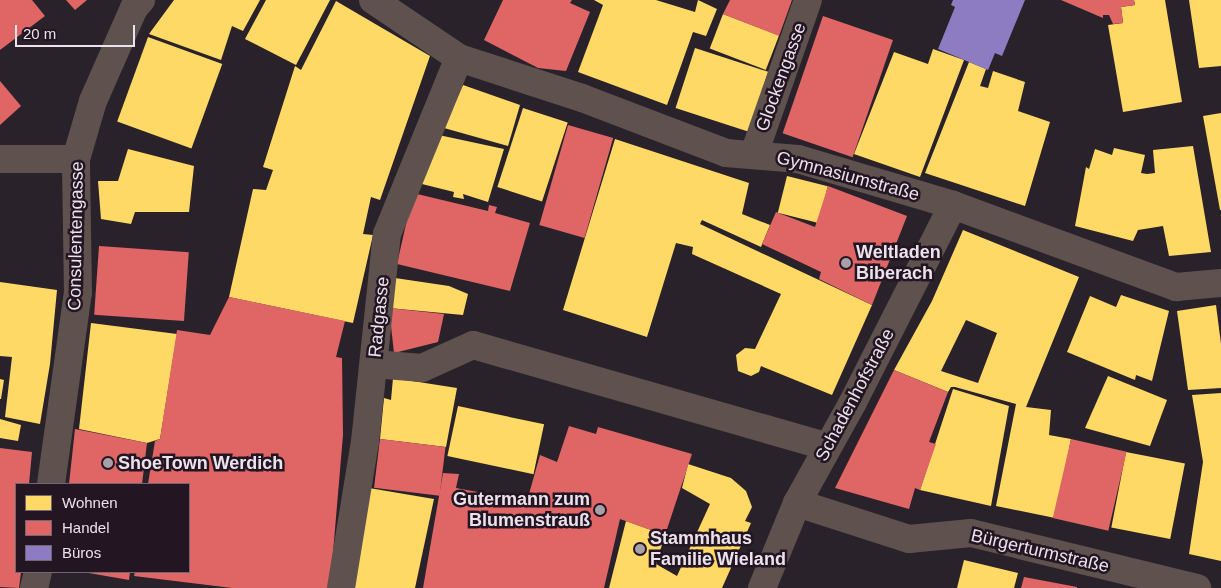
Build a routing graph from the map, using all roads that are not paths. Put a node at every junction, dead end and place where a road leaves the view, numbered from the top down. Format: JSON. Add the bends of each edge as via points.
{"nodes":[{"id":1,"x":373,"y":0,"type":"edge"},
{"id":2,"x":808,"y":0,"type":"edge"},
{"id":3,"x":138,"y":4,"type":"edge"},
{"id":4,"x":459,"y":58,"type":"junction"},
{"id":5,"x":754,"y":154,"type":"junction"},
{"id":6,"x":0,"y":159,"type":"edge"},
{"id":7,"x":76,"y":159,"type":"junction"},
{"id":8,"x":953,"y":204,"type":"junction"},
{"id":9,"x":1221,"y":283,"type":"edge"},
{"id":10,"x":374,"y":364,"type":"junction"},
{"id":11,"x":828,"y":447,"type":"junction"},
{"id":12,"x":51,"y":483,"type":"edge"},
{"id":13,"x":797,"y":503,"type":"junction"},
{"id":14,"x":38,"y":573,"type":"edge"},
{"id":15,"x":34,"y":588,"type":"edge"},
{"id":16,"x":341,"y":588,"type":"edge"},
{"id":17,"x":762,"y":588,"type":"edge"},
{"id":18,"x":1197,"y":588,"type":"edge"}],
"edges":[{"from":1,"to":4,"type":"street","name":"Gymnasiumstraße"},
{"from":2,"to":5,"type":"street","name":"Glockengasse"},
{"from":3,"to":7,"type":"street","name":"Consulentengasse","via":[[93,101]]},
{"from":4,"to":5,"type":"street","name":"Gymnasiumstraße","via":[[582,98],[726,153]]},
{"from":4,"to":10,"type":"street","name":"Radgasse","via":[[387,234]]},
{"from":5,"to":8,"type":"street","name":"Gymnasiumstraße","via":[[798,159]]},
{"from":6,"to":7,"type":"street"},
{"from":7,"to":12,"type":"street","name":"Consulentengasse","via":[[78,293]]},
{"from":8,"to":9,"type":"street","name":"Gymnasiumstraße","via":[[1176,287]]},
{"from":8,"to":11,"type":"street","name":"Schadenhofstraße"},
{"from":10,"to":11,"type":"street","via":[[422,368],[473,345]]},
{"from":10,"to":16,"type":"street","name":"Radgasse"},
{"from":11,"to":13,"type":"street","name":"Schadenhofstraße"},
{"from":13,"to":17,"type":"street","name":"Schadenhofstraße"},
{"from":13,"to":18,"type":"street","name":"Bürgerturmstraße","via":[[909,539],[971,534]]},
{"from":14,"to":15,"type":"street"}]}
